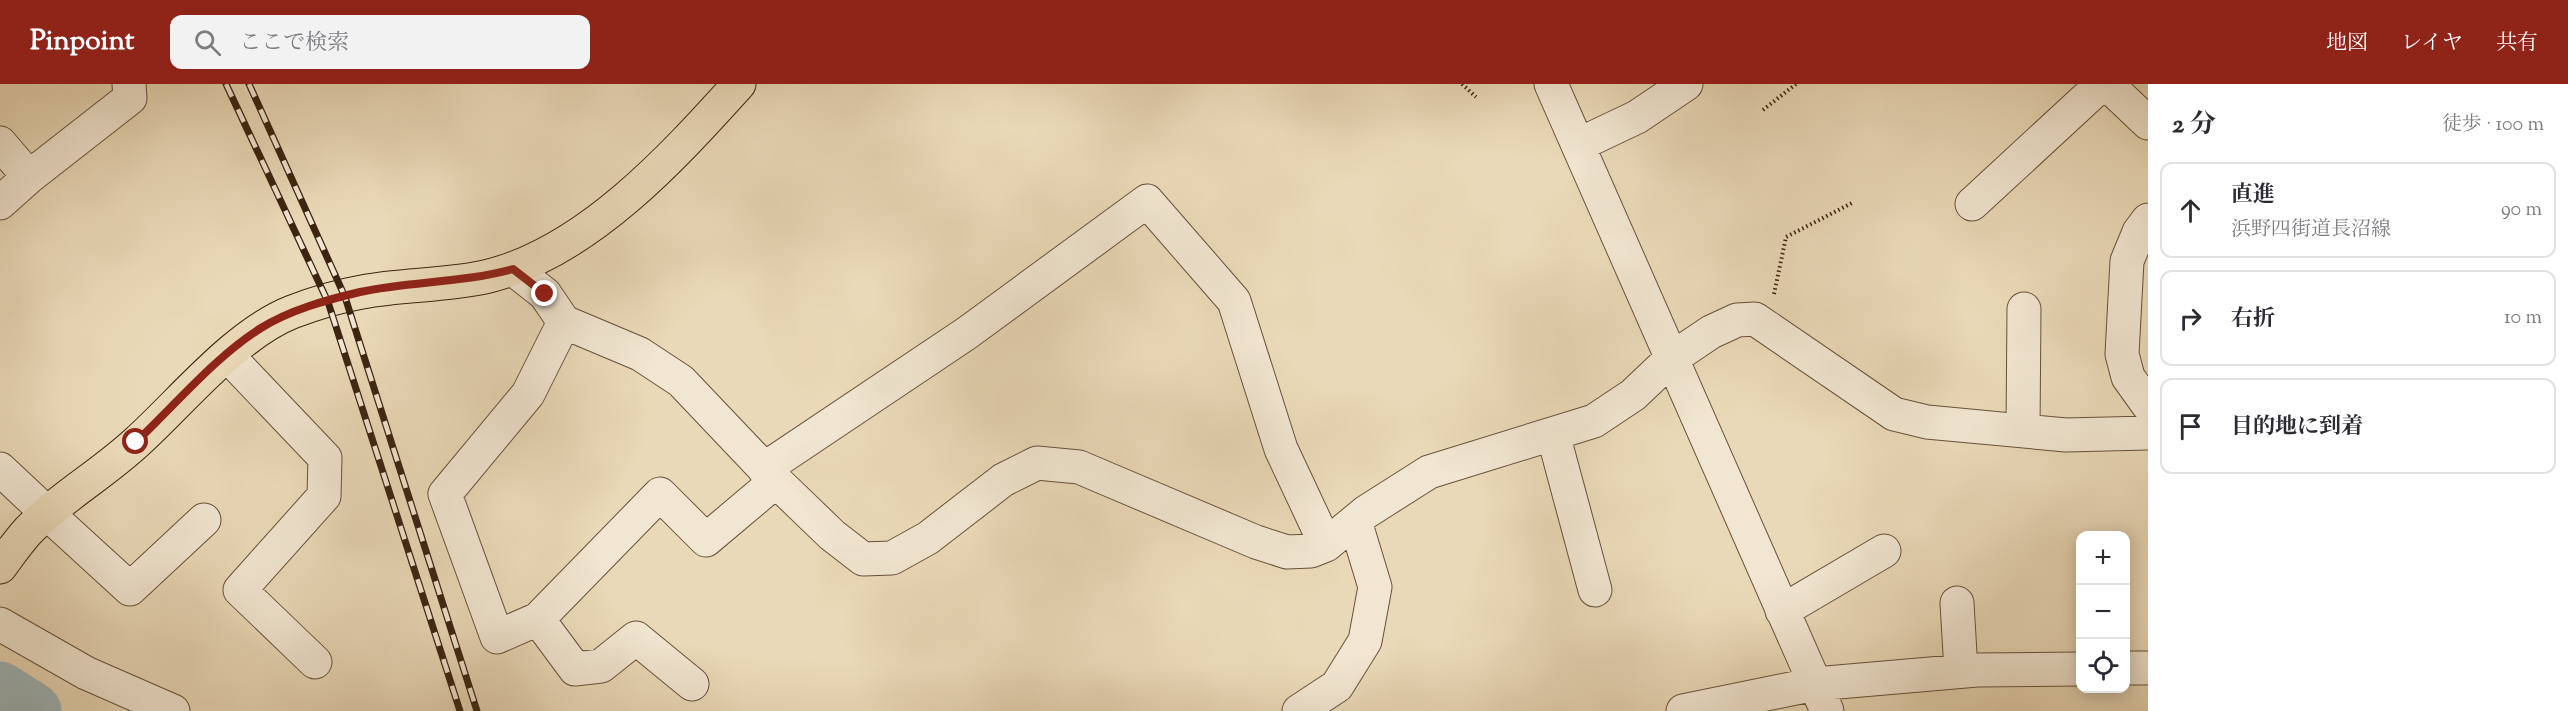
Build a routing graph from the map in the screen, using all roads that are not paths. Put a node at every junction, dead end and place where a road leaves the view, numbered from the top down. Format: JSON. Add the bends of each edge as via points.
{"nodes":[{"id":1,"x":129,"y":84,"type":"edge"},
{"id":2,"x":739,"y":84,"type":"edge"},
{"id":3,"x":1551,"y":84,"type":"edge"},
{"id":4,"x":1686,"y":84,"type":"edge"},
{"id":5,"x":2102,"y":84,"type":"edge"},
{"id":6,"x":2107,"y":84,"type":"edge"},
{"id":7,"x":2148,"y":123,"type":"edge"},
{"id":8,"x":0,"y":143,"type":"edge"},
{"id":9,"x":1578,"y":144,"type":"junction"},
{"id":10,"x":29,"y":177,"type":"junction"},
{"id":11,"x":0,"y":202,"type":"edge"},
{"id":12,"x":1972,"y":204,"type":"dead end"},
{"id":13,"x":2148,"y":220,"type":"edge"},
{"id":14,"x":513,"y":269,"type":"junction"},
{"id":15,"x":2024,"y":309,"type":"dead end"},
{"id":16,"x":564,"y":322,"type":"junction"},
{"id":17,"x":228,"y":356,"type":"junction"},
{"id":18,"x":1671,"y":358,"type":"junction"},
{"id":19,"x":2148,"y":405,"type":"edge"},
{"id":20,"x":2023,"y":430,"type":"junction"},
{"id":21,"x":2148,"y":433,"type":"edge"},
{"id":22,"x":1552,"y":434,"type":"junction"},
{"id":23,"x":0,"y":469,"type":"edge"},
{"id":24,"x":770,"y":475,"type":"junction"},
{"id":25,"x":48,"y":514,"type":"junction"},
{"id":26,"x":204,"y":520,"type":"dead end"},
{"id":27,"x":1355,"y":521,"type":"junction"},
{"id":28,"x":1326,"y":545,"type":"junction"},
{"id":29,"x":1884,"y":552,"type":"dead end"},
{"id":30,"x":0,"y":567,"type":"edge"},
{"id":31,"x":1595,"y":590,"type":"dead end"},
{"id":32,"x":1957,"y":603,"type":"dead end"},
{"id":33,"x":1782,"y":611,"type":"junction"},
{"id":34,"x":538,"y":619,"type":"junction"},
{"id":35,"x":0,"y":624,"type":"edge"},
{"id":36,"x":315,"y":662,"type":"dead end"},
{"id":37,"x":2130,"y":668,"type":"edge"},
{"id":38,"x":2148,"y":668,"type":"edge"},
{"id":39,"x":2076,"y":669,"type":"edge"},
{"id":40,"x":1961,"y":671,"type":"junction"},
{"id":41,"x":692,"y":684,"type":"dead end"},
{"id":42,"x":1821,"y":697,"type":"edge"},
{"id":43,"x":173,"y":711,"type":"edge"},
{"id":44,"x":1299,"y":711,"type":"edge"},
{"id":45,"x":1683,"y":711,"type":"edge"}],
"edges":[{"from":1,"to":10,"type":"street","via":[[130,98]]},
{"from":2,"to":14,"type":"main road","via":[[692,137],[618,204],[563,245]]},
{"from":3,"to":9,"type":"street"},
{"from":4,"to":9,"type":"street","via":[[1637,117]]},
{"from":5,"to":12,"type":"street"},
{"from":6,"to":7,"type":"street"},
{"from":8,"to":10,"type":"street"},
{"from":9,"to":18,"type":"street"},
{"from":10,"to":11,"type":"street"},
{"from":13,"to":19,"type":"street","via":[[2127,261],[2122,354],[2128,377]]},
{"from":14,"to":16,"type":"street","via":[[545,294]]},
{"from":14,"to":17,"type":"main road","via":[[486,277],[361,292],[291,313],[260,329]]},
{"from":15,"to":20,"type":"street"},
{"from":16,"to":24,"type":"street","via":[[640,354],[681,381]]},
{"from":16,"to":34,"type":"street","via":[[528,394],[445,494],[497,637]]},
{"from":17,"to":25,"type":"main road","via":[[136,442]]},
{"from":17,"to":36,"type":"street","via":[[325,458],[324,496],[240,590]]},
{"from":18,"to":20,"type":"street","via":[[1737,320],[1755,318],[1894,414],[1927,422]]},
{"from":18,"to":22,"type":"street","via":[[1632,395],[1594,421]]},
{"from":18,"to":33,"type":"street"},
{"from":20,"to":21,"type":"street","via":[[2108,436]]},
{"from":22,"to":27,"type":"street","via":[[1429,471]]},
{"from":22,"to":31,"type":"street"},
{"from":23,"to":25,"type":"street"},
{"from":24,"to":28,"type":"street","via":[[862,559],[892,558],[919,543],[1003,480],[1037,463],[1079,467],[1287,552],[1311,551]]},
{"from":24,"to":28,"type":"street","via":[[1147,201],[1233,301],[1281,448]]},
{"from":24,"to":34,"type":"street","via":[[706,540],[660,494]]},
{"from":25,"to":26,"type":"street","via":[[130,589]]},
{"from":25,"to":30,"type":"main road","via":[[28,531]]},
{"from":27,"to":28,"type":"street"},
{"from":27,"to":44,"type":"street","via":[[1375,587],[1365,641],[1337,686]]},
{"from":29,"to":33,"type":"street"},
{"from":32,"to":40,"type":"street"},
{"from":33,"to":42,"type":"street"},
{"from":34,"to":41,"type":"street","via":[[575,669],[601,666],[636,639]]},
{"from":35,"to":43,"type":"street","via":[[86,673]]},
{"from":37,"to":38,"type":"street"},
{"from":39,"to":40,"type":"street"},
{"from":40,"to":42,"type":"street"},
{"from":42,"to":45,"type":"street"}]}
